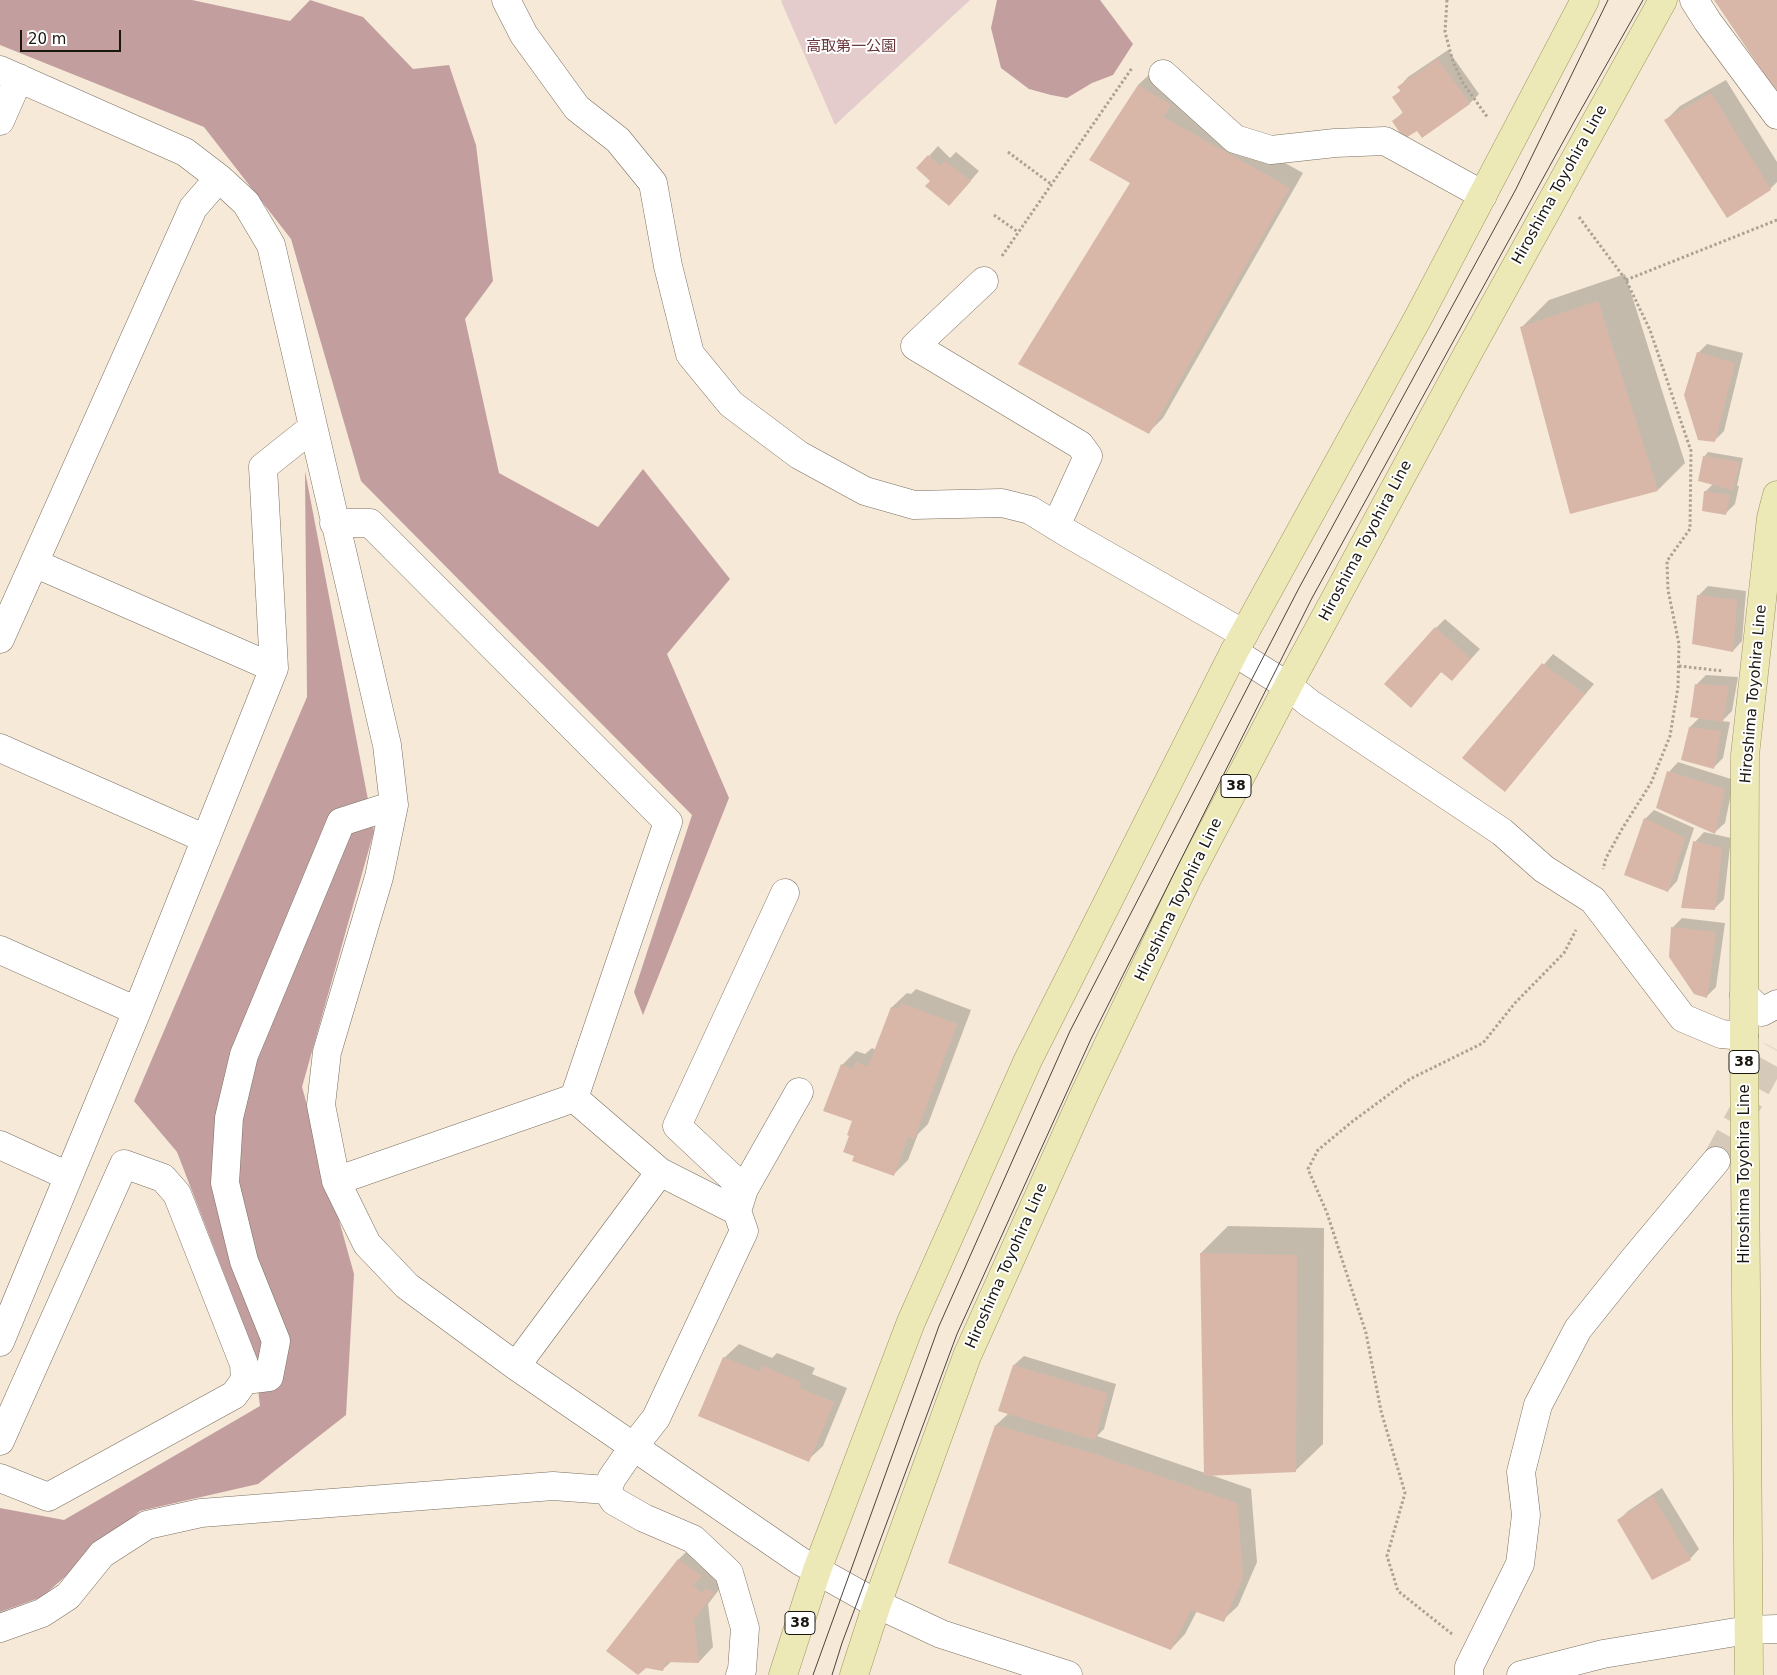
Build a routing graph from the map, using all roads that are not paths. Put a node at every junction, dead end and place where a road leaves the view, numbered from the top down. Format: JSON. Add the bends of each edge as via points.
{"nodes":[{"id":1,"x":506,"y":0,"type":"edge"},
{"id":2,"x":1584,"y":0,"type":"edge"},
{"id":3,"x":1662,"y":0,"type":"edge"},
{"id":4,"x":1694,"y":0,"type":"edge"},
{"id":5,"x":10,"y":74,"type":"edge"},
{"id":6,"x":1163,"y":74,"type":"dead end"},
{"id":7,"x":1777,"y":115,"type":"edge"},
{"id":8,"x":0,"y":121,"type":"edge"},
{"id":9,"x":220,"y":178,"type":"junction"},
{"id":10,"x":1483,"y":195,"type":"junction"},
{"id":11,"x":984,"y":281,"type":"road end"},
{"id":12,"x":312,"y":428,"type":"junction"},
{"id":13,"x":1777,"y":495,"type":"edge"},
{"id":14,"x":334,"y":523,"type":"junction"},
{"id":15,"x":1056,"y":526,"type":"junction"},
{"id":16,"x":34,"y":563,"type":"junction"},
{"id":17,"x":0,"y":639,"type":"edge"},
{"id":18,"x":1239,"y":643,"type":"junction"},
{"id":19,"x":274,"y":668,"type":"junction"},
{"id":20,"x":1288,"y":686,"type":"junction"},
{"id":21,"x":0,"y":748,"type":"edge"},
{"id":22,"x":394,"y":805,"type":"junction"},
{"id":23,"x":206,"y":839,"type":"junction"},
{"id":24,"x":785,"y":892,"type":"dead end"},
{"id":25,"x":0,"y":950,"type":"edge"},
{"id":26,"x":1744,"y":995,"type":"junction"},
{"id":27,"x":1777,"y":1004,"type":"edge"},
{"id":28,"x":137,"y":1011,"type":"junction"},
{"id":29,"x":1744,"y":1036,"type":"junction"},
{"id":30,"x":799,"y":1092,"type":"dead end"},
{"id":31,"x":574,"y":1098,"type":"junction"},
{"id":32,"x":0,"y":1145,"type":"edge"},
{"id":33,"x":1716,"y":1161,"type":"tunnel mouth"},
{"id":34,"x":660,"y":1172,"type":"junction"},
{"id":35,"x":68,"y":1176,"type":"junction"},
{"id":36,"x":336,"y":1181,"type":"junction"},
{"id":37,"x":740,"y":1200,"type":"junction"},
{"id":38,"x":0,"y":1342,"type":"edge"},
{"id":39,"x":516,"y":1366,"type":"junction"},
{"id":40,"x":245,"y":1380,"type":"junction"},
{"id":41,"x":0,"y":1441,"type":"edge"},
{"id":42,"x":634,"y":1446,"type":"junction"},
{"id":43,"x":0,"y":1478,"type":"edge"},
{"id":44,"x":607,"y":1490,"type":"junction"},
{"id":45,"x":817,"y":1570,"type":"junction"},
{"id":46,"x":878,"y":1604,"type":"junction"},
{"id":47,"x":0,"y":1628,"type":"edge"},
{"id":48,"x":1777,"y":1629,"type":"edge"},
{"id":49,"x":1748,"y":1630,"type":"junction"},
{"id":50,"x":1469,"y":1671,"type":"edge"},
{"id":51,"x":740,"y":1675,"type":"edge"},
{"id":52,"x":783,"y":1675,"type":"edge"},
{"id":53,"x":854,"y":1675,"type":"edge"},
{"id":54,"x":1068,"y":1675,"type":"edge"},
{"id":55,"x":1521,"y":1675,"type":"edge"},
{"id":56,"x":1748,"y":1675,"type":"edge"}],
"edges":[{"from":1,"to":15,"type":"street","via":[[524,35],[577,108],[618,140],[653,183],[668,266],[690,354],[731,404],[799,455],[865,491],[914,505],[1002,503],[1030,510]]},
{"from":2,"to":10,"type":"main road","number":"38"},
{"from":3,"to":20,"type":"main road","name":"Hiroshima Toyohira Line","number":"38"},
{"from":4,"to":7,"type":"street"},
{"from":5,"to":8,"type":"street"},
{"from":5,"to":9,"type":"street","via":[[185,152]]},
{"from":6,"to":10,"type":"street","via":[[1235,139],[1271,150],[1385,141]]},
{"from":9,"to":12,"type":"street","via":[[246,202],[271,245]]},
{"from":9,"to":16,"type":"street","via":[[193,208]]},
{"from":10,"to":18,"type":"main road","number":"38"},
{"from":11,"to":15,"type":"street","via":[[915,346],[1080,445],[1088,456]]},
{"from":12,"to":14,"type":"street"},
{"from":12,"to":19,"type":"street","via":[[263,467]]},
{"from":13,"to":26,"type":"main road","name":"Hiroshima Toyohira Line","number":"38","via":[[1771,518],[1746,755]]},
{"from":14,"to":22,"type":"street","via":[[387,745]]},
{"from":14,"to":31,"type":"street","via":[[370,522],[668,822]]},
{"from":15,"to":18,"type":"street"},
{"from":16,"to":17,"type":"street"},
{"from":16,"to":19,"type":"street"},
{"from":18,"to":20,"type":"street"},
{"from":18,"to":45,"type":"main road","number":"38","via":[[1028,1060],[911,1322]]},
{"from":19,"to":23,"type":"street"},
{"from":20,"to":29,"type":"street","via":[[1502,832],[1544,869],[1593,900],[1683,1018],[1721,1034]]},
{"from":20,"to":46,"type":"main road","name":"Hiroshima Toyohira Line","number":"38","via":[[1188,877],[1081,1102],[971,1347]]},
{"from":21,"to":23,"type":"street"},
{"from":22,"to":36,"type":"street","via":[[379,877],[327,1052],[321,1104]]},
{"from":22,"to":40,"type":"street","via":[[341,822],[244,1055],[229,1118],[225,1183],[244,1261],[276,1341],[269,1377]]},
{"from":23,"to":28,"type":"street"},
{"from":24,"to":37,"type":"street","via":[[677,1126]]},
{"from":25,"to":28,"type":"street"},
{"from":26,"to":27,"type":"street","via":[[1762,1012]]},
{"from":26,"to":29,"type":"main road","name":"Hiroshima Toyohira Line","number":"38"},
{"from":28,"to":35,"type":"street"},
{"from":29,"to":49,"type":"main road","name":"Hiroshima Toyohira Line","number":"38"},
{"from":30,"to":37,"type":"street"},
{"from":31,"to":34,"type":"street"},
{"from":31,"to":36,"type":"street"},
{"from":32,"to":35,"type":"street"},
{"from":33,"to":50,"type":"street","via":[[1578,1329],[1538,1405],[1521,1472],[1526,1515],[1520,1564]]},
{"from":34,"to":37,"type":"street"},
{"from":34,"to":39,"type":"street"},
{"from":35,"to":38,"type":"street"},
{"from":36,"to":39,"type":"street","via":[[367,1244],[400,1279]]},
{"from":37,"to":42,"type":"street","via":[[744,1232],[656,1418]]},
{"from":39,"to":42,"type":"street"},
{"from":40,"to":41,"type":"street","via":[[244,1364],[176,1194],[163,1178],[124,1164]]},
{"from":40,"to":43,"type":"street","via":[[234,1395],[48,1497]]},
{"from":42,"to":44,"type":"street"},
{"from":42,"to":45,"type":"street"},
{"from":44,"to":47,"type":"street","via":[[553,1486],[201,1513],[147,1525],[102,1554],[68,1596],[42,1614]]},
{"from":44,"to":51,"type":"street","via":[[614,1501],[693,1539],[729,1573],[745,1628]]},
{"from":45,"to":46,"type":"street"},
{"from":45,"to":52,"type":"main road","number":"38"},
{"from":46,"to":53,"type":"main road","name":"Hiroshima Toyohira Line","number":"38"},
{"from":46,"to":54,"type":"street","via":[[941,1634]]},
{"from":48,"to":49,"type":"street"},
{"from":49,"to":55,"type":"street","via":[[1603,1654]]},
{"from":49,"to":56,"type":"main road","name":"Hiroshima Toyohira Line","number":"38"}]}
